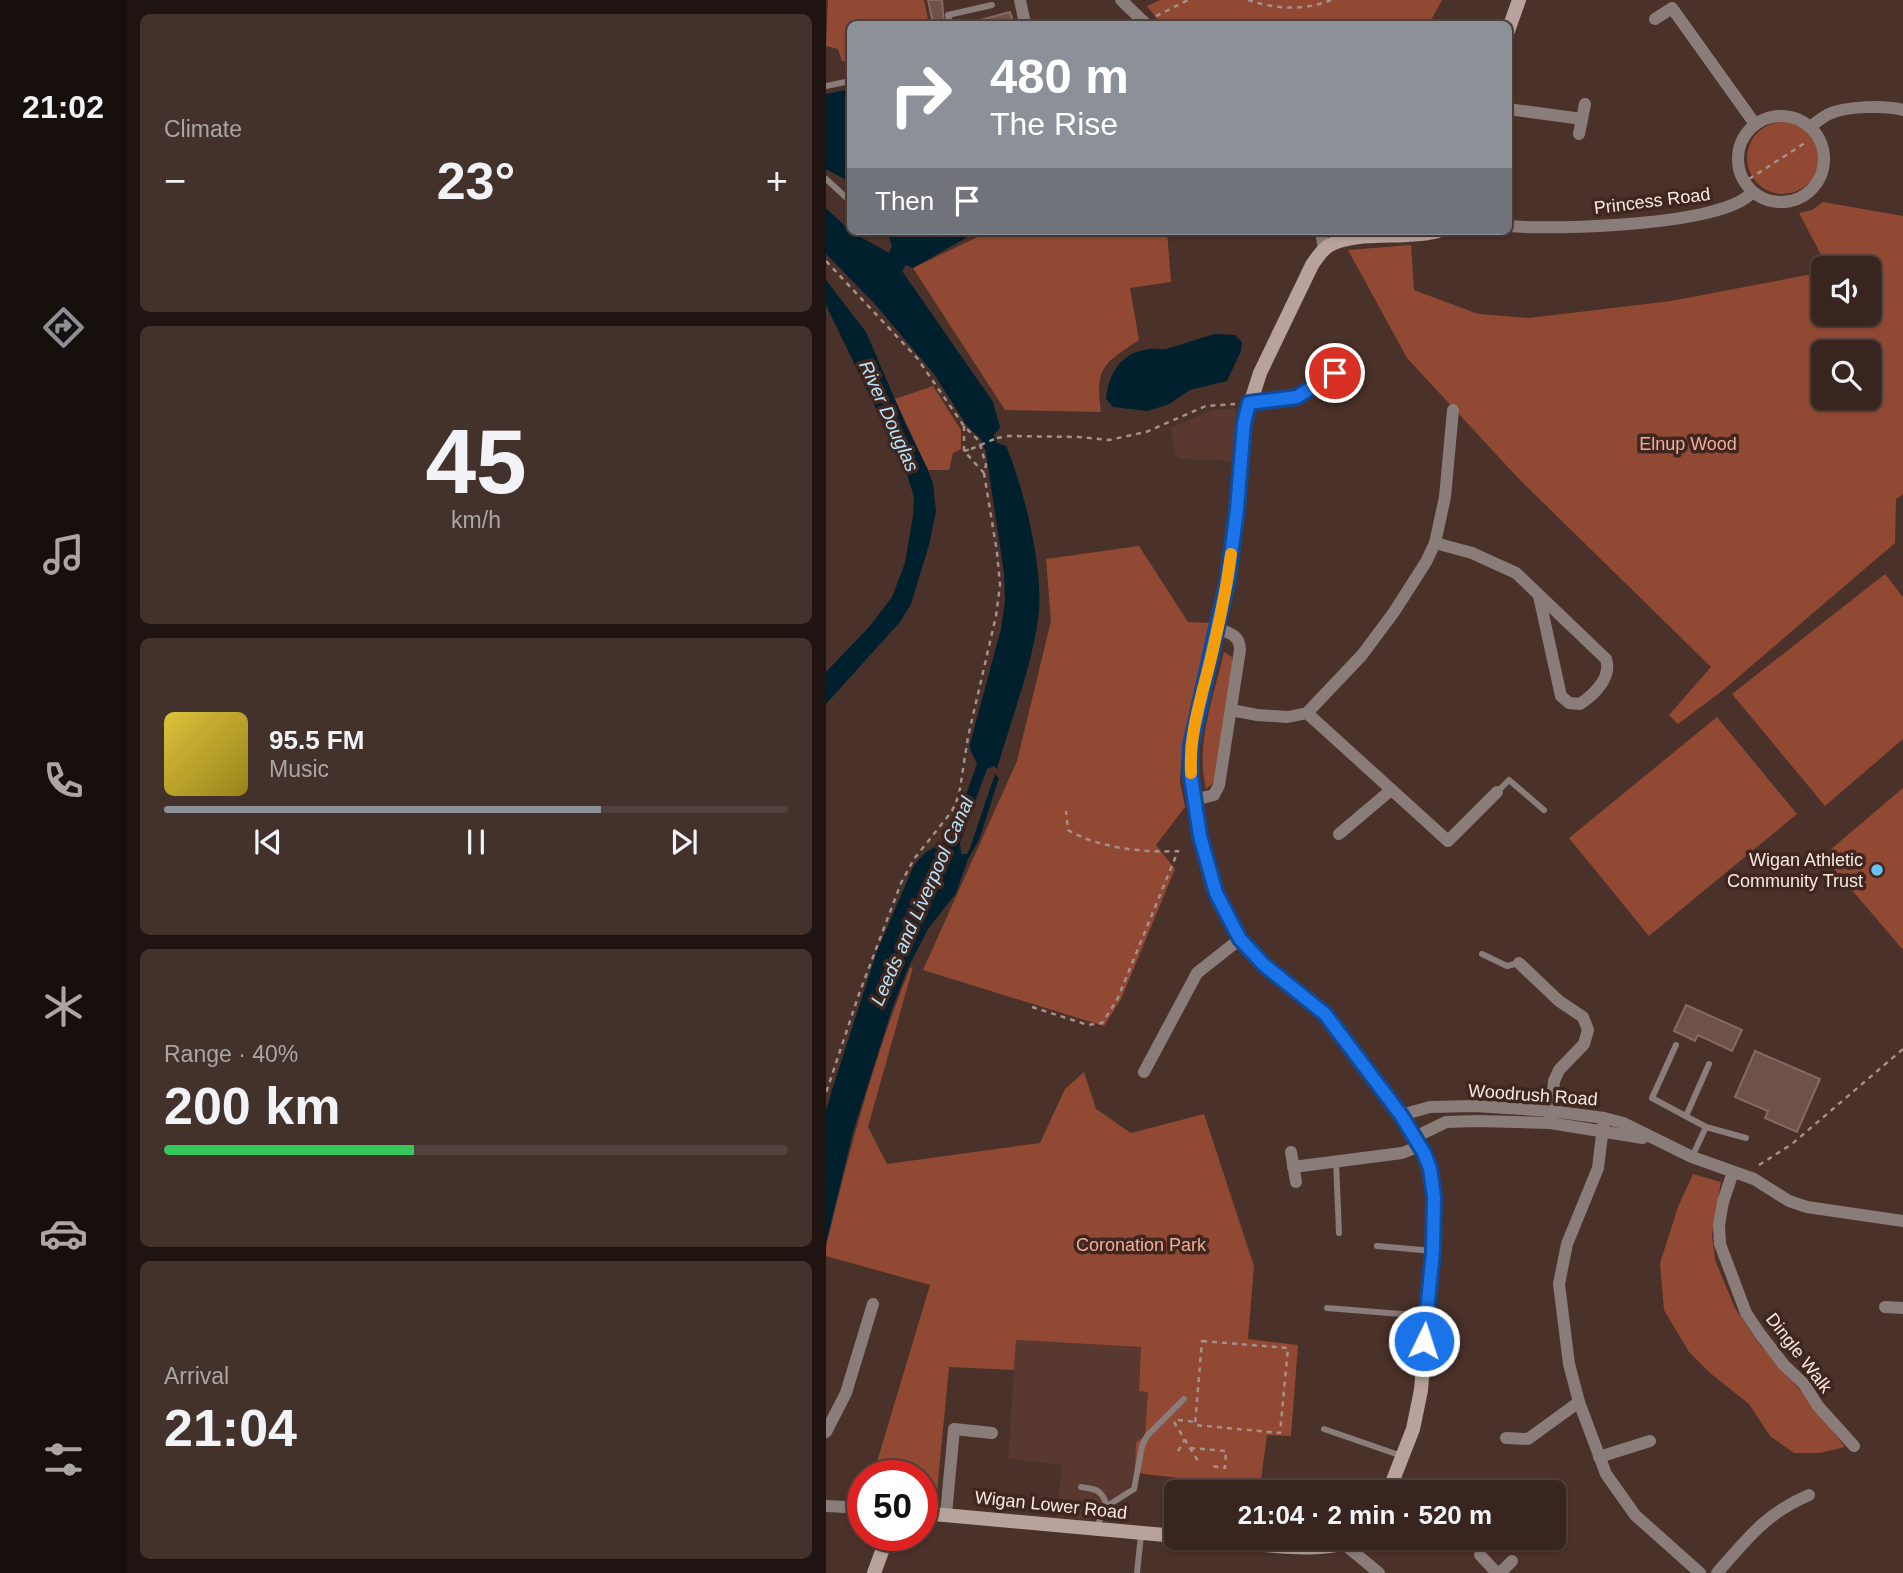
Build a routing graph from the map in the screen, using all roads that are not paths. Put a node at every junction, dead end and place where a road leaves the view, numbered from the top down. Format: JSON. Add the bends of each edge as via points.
{"nodes":[{"id":1,"x":1020,"y":0,"type":"edge"},
{"id":2,"x":1121,"y":0,"type":"edge"},
{"id":3,"x":1136,"y":0,"type":"edge"},
{"id":4,"x":1519,"y":0,"type":"edge"},
{"id":5,"x":992,"y":5,"type":"dead end"},
{"id":6,"x":1656,"y":19,"type":"dead end"},
{"id":7,"x":949,"y":21,"type":"edge"},
{"id":8,"x":1024,"y":21,"type":"edge"},
{"id":9,"x":1141,"y":21,"type":"edge"},
{"id":10,"x":1142,"y":21,"type":"edge"},
{"id":11,"x":1512,"y":21,"type":"edge"},
{"id":12,"x":847,"y":82,"type":"edge"},
{"id":13,"x":826,"y":86,"type":"edge"},
{"id":14,"x":1584,"y":104,"type":"dead end"},
{"id":15,"x":1512,"y":110,"type":"edge"},
{"id":16,"x":1903,"y":110,"type":"edge"},
{"id":17,"x":1582,"y":119,"type":"junction"},
{"id":18,"x":1755,"y":124,"type":"junction"},
{"id":19,"x":1814,"y":132,"type":"junction"},
{"id":20,"x":1579,"y":134,"type":"dead end"},
{"id":21,"x":826,"y":179,"type":"edge"},
{"id":22,"x":1748,"y":187,"type":"junction"},
{"id":23,"x":847,"y":198,"type":"edge"},
{"id":24,"x":1512,"y":226,"type":"edge"},
{"id":25,"x":1322,"y":235,"type":"edge"},
{"id":26,"x":1374,"y":235,"type":"edge"},
{"id":27,"x":1324,"y":249,"type":"junction"},
{"id":28,"x":1354,"y":360,"type":"dead end"},
{"id":29,"x":1249,"y":403,"type":"junction"},
{"id":30,"x":1452,"y":410,"type":"dead end"},
{"id":31,"x":1434,"y":543,"type":"junction"},
{"id":32,"x":1539,"y":596,"type":"junction"},
{"id":33,"x":1218,"y":629,"type":"junction"},
{"id":34,"x":1231,"y":710,"type":"junction"},
{"id":35,"x":1307,"y":713,"type":"junction"},
{"id":36,"x":1391,"y":790,"type":"junction"},
{"id":37,"x":1497,"y":792,"type":"joint"},
{"id":38,"x":1194,"y":800,"type":"junction"},
{"id":39,"x":1544,"y":810,"type":"dead end"},
{"id":40,"x":1339,"y":834,"type":"dead end"},
{"id":41,"x":1240,"y":939,"type":"junction"},
{"id":42,"x":1482,"y":954,"type":"dead end"},
{"id":43,"x":1519,"y":963,"type":"joint"},
{"id":44,"x":1676,"y":1045,"type":"dead end"},
{"id":45,"x":1709,"y":1064,"type":"dead end"},
{"id":46,"x":1162,"y":1068,"type":"dead end"},
{"id":47,"x":1401,"y":1115,"type":"junction"},
{"id":48,"x":1686,"y":1116,"type":"junction"},
{"id":49,"x":1551,"y":1117,"type":"junction"},
{"id":50,"x":1603,"y":1124,"type":"junction"},
{"id":51,"x":1706,"y":1127,"type":"junction"},
{"id":52,"x":1746,"y":1138,"type":"dead end"},
{"id":53,"x":1418,"y":1141,"type":"junction"},
{"id":54,"x":1291,"y":1152,"type":"dead end"},
{"id":55,"x":1692,"y":1157,"type":"junction"},
{"id":56,"x":1336,"y":1161,"type":"junction"},
{"id":57,"x":1293,"y":1167,"type":"junction"},
{"id":58,"x":1733,"y":1172,"type":"junction"},
{"id":59,"x":1296,"y":1182,"type":"dead end"},
{"id":60,"x":1903,"y":1220,"type":"edge"},
{"id":61,"x":1339,"y":1233,"type":"dead end"},
{"id":62,"x":1377,"y":1246,"type":"dead end"},
{"id":63,"x":1433,"y":1251,"type":"junction"},
{"id":64,"x":873,"y":1304,"type":"dead end"},
{"id":65,"x":1885,"y":1307,"type":"dead end"},
{"id":66,"x":1327,"y":1308,"type":"dead end"},
{"id":67,"x":1903,"y":1308,"type":"edge"},
{"id":68,"x":1426,"y":1316,"type":"junction"},
{"id":69,"x":1184,"y":1399,"type":"dead end"},
{"id":70,"x":1579,"y":1402,"type":"junction"},
{"id":71,"x":1324,"y":1429,"type":"dead end"},
{"id":72,"x":826,"y":1432,"type":"edge"},
{"id":73,"x":992,"y":1433,"type":"dead end"},
{"id":74,"x":1506,"y":1438,"type":"dead end"},
{"id":75,"x":1650,"y":1441,"type":"dead end"},
{"id":76,"x":1854,"y":1446,"type":"dead end"},
{"id":77,"x":1404,"y":1457,"type":"junction"},
{"id":78,"x":1599,"y":1457,"type":"junction"},
{"id":79,"x":1394,"y":1480,"type":"edge"},
{"id":80,"x":1081,"y":1487,"type":"dead end"},
{"id":81,"x":1809,"y":1495,"type":"dead end"},
{"id":82,"x":826,"y":1506,"type":"edge"},
{"id":83,"x":1107,"y":1506,"type":"junction"},
{"id":84,"x":847,"y":1507,"type":"edge"},
{"id":85,"x":938,"y":1514,"type":"edge"},
{"id":86,"x":946,"y":1514,"type":"junction"},
{"id":87,"x":1097,"y":1529,"type":"junction"},
{"id":88,"x":1142,"y":1533,"type":"junction"},
{"id":89,"x":1164,"y":1535,"type":"edge"},
{"id":90,"x":1358,"y":1550,"type":"edge"},
{"id":91,"x":882,"y":1551,"type":"edge"},
{"id":92,"x":1480,"y":1555,"type":"dead end"},
{"id":93,"x":1512,"y":1561,"type":"dead end"},
{"id":94,"x":874,"y":1573,"type":"edge"},
{"id":95,"x":1137,"y":1573,"type":"edge"},
{"id":96,"x":1379,"y":1573,"type":"edge"},
{"id":97,"x":1498,"y":1573,"type":"edge"},
{"id":98,"x":1700,"y":1573,"type":"edge"},
{"id":99,"x":1717,"y":1573,"type":"edge"}],
"edges":[{"from":1,"to":8,"type":"street"},
{"from":2,"to":9,"type":"street"},
{"from":3,"to":10,"type":"street"},
{"from":4,"to":11,"type":"main road"},
{"from":5,"to":7,"type":"lane","via":[[948,15]]},
{"from":6,"to":18,"type":"street","via":[[1672,8]]},
{"from":12,"to":13,"type":"lane"},
{"from":14,"to":17,"type":"street"},
{"from":15,"to":17,"type":"street"},
{"from":16,"to":19,"type":"street","via":[[1836,111]]},
{"from":17,"to":20,"type":"street"},
{"from":18,"to":19,"type":"street","via":[[1778,116],[1801,120]]},
{"from":18,"to":22,"type":"street","via":[[1740,144],[1737,157],[1738,170]]},
{"from":19,"to":22,"type":"street","via":[[1824,162],[1821,176],[1803,197],[1777,203],[1764,200]]},
{"from":21,"to":23,"type":"lane"},
{"from":22,"to":24,"type":"street","name":"Princess Road","via":[[1746,200],[1722,210],[1615,226]]},
{"from":25,"to":27,"type":"street"},
{"from":26,"to":27,"type":"main road"},
{"from":27,"to":29,"type":"main road","via":[[1304,281]]},
{"from":28,"to":29,"type":"street","via":[[1297,397]]},
{"from":29,"to":33,"type":"main road"},
{"from":30,"to":31,"type":"street","via":[[1445,497]]},
{"from":31,"to":32,"type":"street","via":[[1502,565]]},
{"from":31,"to":35,"type":"street","via":[[1394,612],[1362,655]]},
{"from":32,"to":32,"type":"street","via":[[1608,663],[1606,678],[1580,704],[1569,704],[1561,696]]},
{"from":33,"to":34,"type":"street","via":[[1233,634],[1240,644]]},
{"from":33,"to":38,"type":"main road","via":[[1191,745]]},
{"from":34,"to":35,"type":"street","via":[[1288,717]]},
{"from":34,"to":38,"type":"street","via":[[1217,790]]},
{"from":35,"to":36,"type":"street"},
{"from":36,"to":37,"type":"street","via":[[1448,841]]},
{"from":36,"to":40,"type":"street"},
{"from":37,"to":39,"type":"lane","via":[[1509,780]]},
{"from":38,"to":41,"type":"main road","via":[[1216,893]]},
{"from":41,"to":46,"type":"street","via":[[1197,973],[1147,1067]]},
{"from":41,"to":47,"type":"main road","via":[[1264,965],[1325,1014]]},
{"from":42,"to":43,"type":"lane","via":[[1507,966]]},
{"from":43,"to":49,"type":"street","via":[[1536,971],[1559,1001],[1583,1017],[1588,1030],[1584,1044],[1554,1081]]},
{"from":44,"to":48,"type":"lane","via":[[1652,1098]]},
{"from":45,"to":48,"type":"lane"},
{"from":47,"to":49,"type":"street","name":"Woodrush Road","via":[[1430,1107],[1475,1106]]},
{"from":47,"to":53,"type":"main road"},
{"from":48,"to":51,"type":"lane"},
{"from":49,"to":50,"type":"street","name":"Woodrush Road"},
{"from":49,"to":53,"type":"street","name":"Woodrush Road","via":[[1446,1122]]},
{"from":50,"to":55,"type":"street","name":"Woodrush Road","via":[[1623,1123]]},
{"from":50,"to":70,"type":"street","via":[[1598,1168],[1567,1244],[1559,1284],[1569,1364]]},
{"from":51,"to":52,"type":"lane"},
{"from":51,"to":55,"type":"lane"},
{"from":53,"to":56,"type":"street","name":"Woodrush Road","via":[[1402,1153]]},
{"from":53,"to":63,"type":"main road","via":[[1433,1184]]},
{"from":54,"to":57,"type":"street"},
{"from":55,"to":58,"type":"street","name":"Woodrush Road"},
{"from":56,"to":57,"type":"street","name":"Woodrush Road"},
{"from":56,"to":61,"type":"lane"},
{"from":57,"to":59,"type":"street"},
{"from":58,"to":60,"type":"street","name":"Woodrush Road","via":[[1789,1201],[1824,1212]]},
{"from":58,"to":76,"type":"street","name":"Dingle Walk","via":[[1723,1202],[1720,1244],[1746,1313],[1818,1406],[1843,1426]]},
{"from":62,"to":63,"type":"lane"},
{"from":63,"to":68,"type":"main road"},
{"from":64,"to":72,"type":"street","via":[[846,1393]]},
{"from":65,"to":67,"type":"street"},
{"from":66,"to":68,"type":"lane"},
{"from":68,"to":77,"type":"main road","via":[[1418,1408]]},
{"from":69,"to":83,"type":"lane","via":[[1147,1436],[1134,1489]]},
{"from":70,"to":74,"type":"street","via":[[1528,1439]]},
{"from":70,"to":78,"type":"street"},
{"from":71,"to":77,"type":"lane"},
{"from":73,"to":86,"type":"street","via":[[954,1429]]},
{"from":75,"to":78,"type":"street"},
{"from":77,"to":79,"type":"main road"},
{"from":78,"to":98,"type":"street","via":[[1635,1515]]},
{"from":80,"to":83,"type":"lane","via":[[1098,1489]]},
{"from":81,"to":99,"type":"street","via":[[1787,1504],[1759,1525]]},
{"from":82,"to":84,"type":"street"},
{"from":83,"to":87,"type":"lane"},
{"from":85,"to":86,"type":"main road","name":"Wigan Lower Road"},
{"from":86,"to":87,"type":"main road","name":"Wigan Lower Road"},
{"from":87,"to":88,"type":"main road","name":"Wigan Lower Road"},
{"from":88,"to":89,"type":"main road","name":"Wigan Lower Road"},
{"from":88,"to":95,"type":"lane"},
{"from":90,"to":96,"type":"street"},
{"from":91,"to":94,"type":"main road"},
{"from":92,"to":97,"type":"street"},
{"from":93,"to":97,"type":"street"}]}
